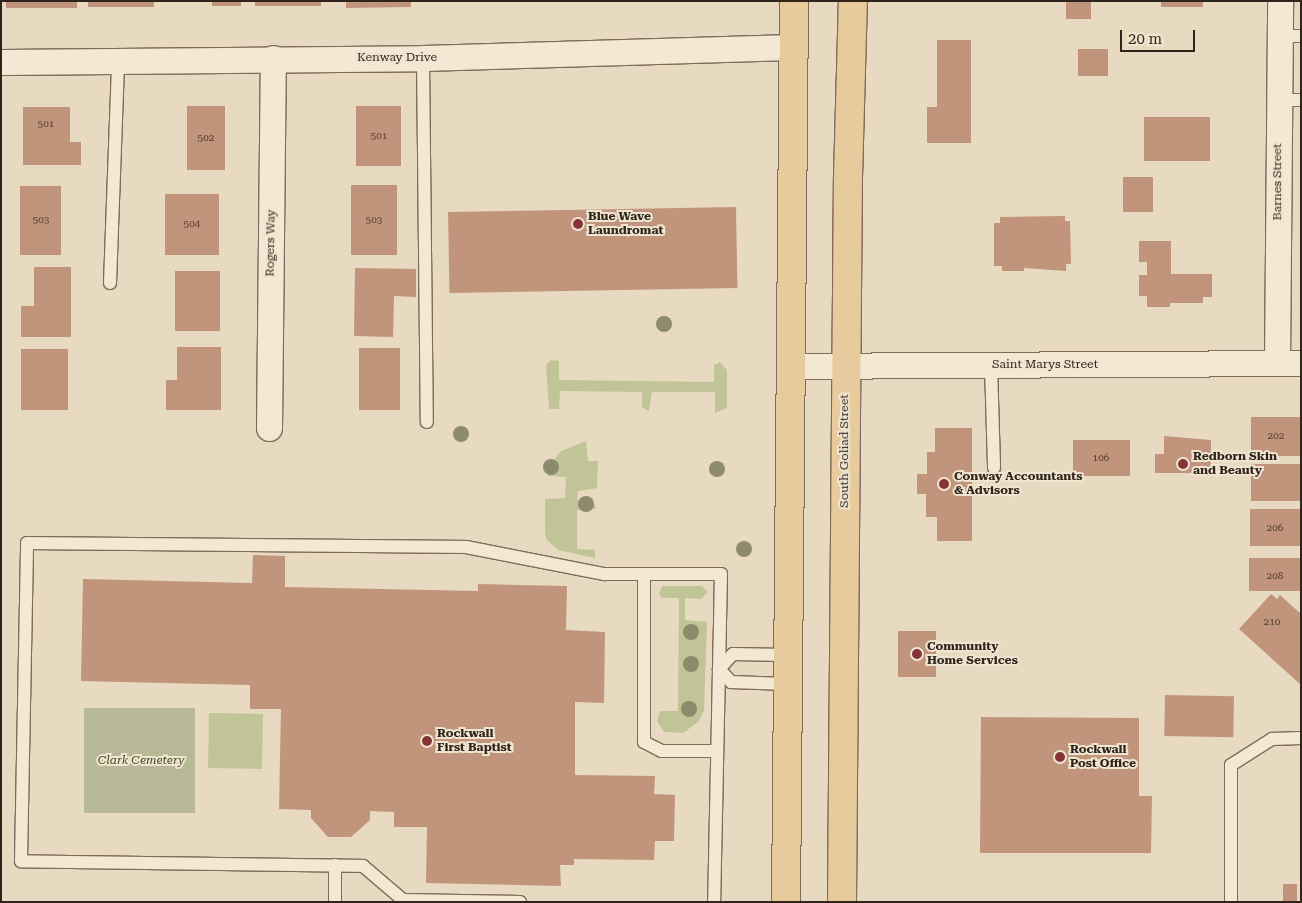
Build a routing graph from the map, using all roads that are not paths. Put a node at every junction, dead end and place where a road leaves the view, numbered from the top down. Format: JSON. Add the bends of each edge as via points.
{"nodes":[{"id":1,"x":794,"y":1,"type":"edge"},
{"id":2,"x":853,"y":1,"type":"edge"},
{"id":3,"x":1280,"y":1,"type":"edge"},
{"id":4,"x":1290,"y":36,"type":"edge"},
{"id":5,"x":792,"y":47,"type":"junction"},
{"id":6,"x":274,"y":58,"type":"junction"},
{"id":7,"x":423,"y":58,"type":"junction"},
{"id":8,"x":118,"y":61,"type":"junction"},
{"id":9,"x":1,"y":62,"type":"edge"},
{"id":10,"x":1290,"y":100,"type":"edge"},
{"id":11,"x":110,"y":283,"type":"dead end"},
{"id":12,"x":1289,"y":363,"type":"edge"},
{"id":13,"x":990,"y":365,"type":"junction"},
{"id":14,"x":788,"y":366,"type":"junction"},
{"id":15,"x":846,"y":366,"type":"junction"},
{"id":16,"x":427,"y":422,"type":"dead end"},
{"id":17,"x":268,"y":428,"type":"dead end"},
{"id":18,"x":994,"y":468,"type":"dead end"},
{"id":19,"x":644,"y":574,"type":"junction"},
{"id":20,"x":786,"y":655,"type":"junction"},
{"id":21,"x":719,"y":669,"type":"junction"},
{"id":22,"x":787,"y":684,"type":"junction"},
{"id":23,"x":1301,"y":738,"type":"edge"},
{"id":24,"x":717,"y":751,"type":"junction"},
{"id":25,"x":335,"y":865,"type":"junction"},
{"id":26,"x":335,"y":902,"type":"edge"},
{"id":27,"x":520,"y":902,"type":"edge"},
{"id":28,"x":714,"y":902,"type":"edge"},
{"id":29,"x":786,"y":902,"type":"edge"},
{"id":30,"x":842,"y":902,"type":"edge"},
{"id":31,"x":1231,"y":902,"type":"edge"}],
"edges":[{"from":1,"to":5,"type":"main road"},
{"from":2,"to":15,"type":"main road","name":"South Goliad Street"},
{"from":3,"to":4,"type":"street","name":"Barnes Street"},
{"from":4,"to":10,"type":"street","name":"Barnes Street"},
{"from":5,"to":7,"type":"street","name":"Kenway Drive"},
{"from":5,"to":14,"type":"main road"},
{"from":6,"to":7,"type":"street","name":"Kenway Drive"},
{"from":6,"to":8,"type":"street","name":"Kenway Drive"},
{"from":6,"to":17,"type":"street","name":"Rogers Way"},
{"from":7,"to":16,"type":"lane"},
{"from":8,"to":9,"type":"street","name":"Kenway Drive"},
{"from":8,"to":11,"type":"lane"},
{"from":10,"to":12,"type":"street","name":"Barnes Street"},
{"from":12,"to":13,"type":"street","name":"Saint Marys Street"},
{"from":13,"to":15,"type":"street","name":"Saint Marys Street"},
{"from":13,"to":18,"type":"lane"},
{"from":14,"to":15,"type":"street","name":"Saint Marys Street"},
{"from":14,"to":20,"type":"main road"},
{"from":15,"to":30,"type":"main road","name":"South Goliad Street"},
{"from":19,"to":21,"type":"lane","via":[[721,574]]},
{"from":19,"to":24,"type":"lane","via":[[644,742],[662,751]]},
{"from":19,"to":25,"type":"lane","via":[[604,574],[466,547],[27,543],[20,861]]},
{"from":20,"to":21,"type":"lane","via":[[733,654]]},
{"from":20,"to":22,"type":"main road"},
{"from":21,"to":22,"type":"lane","via":[[730,682]]},
{"from":21,"to":24,"type":"lane"},
{"from":22,"to":29,"type":"main road"},
{"from":23,"to":31,"type":"lane","via":[[1272,738],[1231,765]]},
{"from":24,"to":28,"type":"lane"},
{"from":25,"to":26,"type":"lane"},
{"from":25,"to":27,"type":"lane","via":[[363,866],[403,900]]}]}
